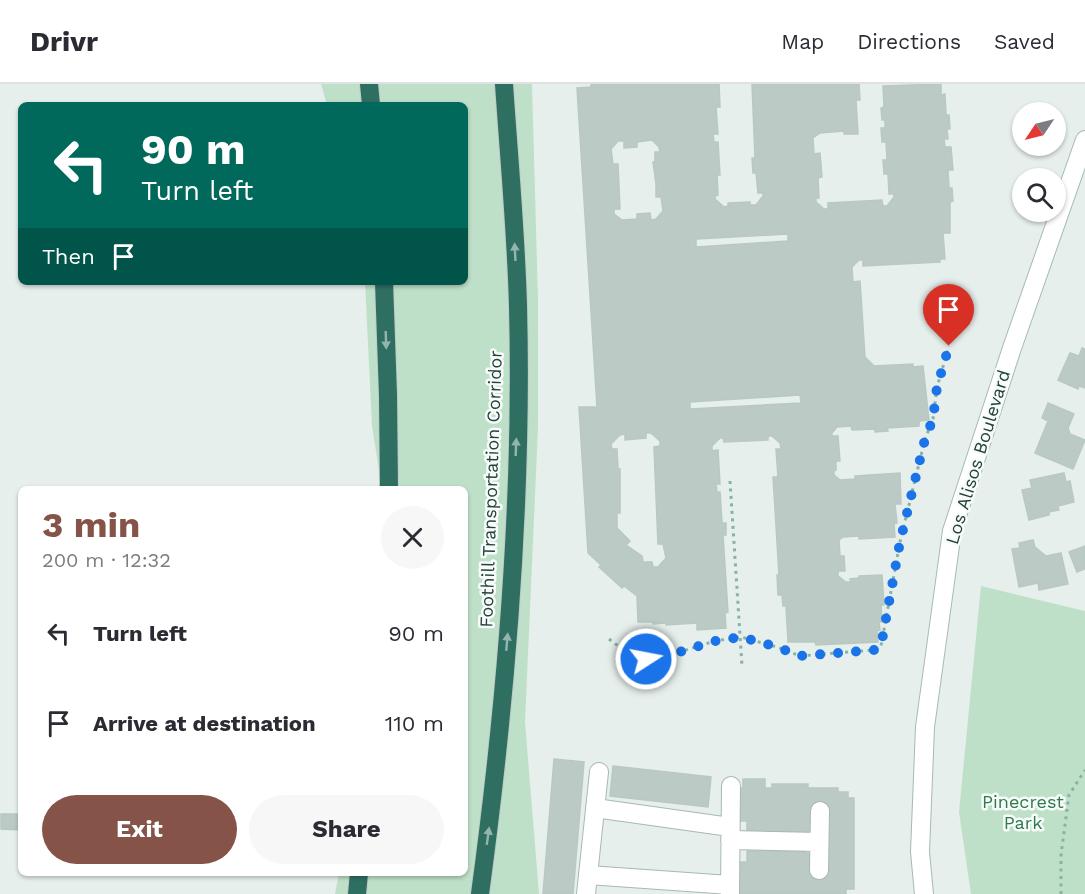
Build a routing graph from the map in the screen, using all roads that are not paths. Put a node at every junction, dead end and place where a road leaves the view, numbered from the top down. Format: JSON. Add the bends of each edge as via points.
{"nodes":[{"id":1,"x":369,"y":84,"type":"edge"},
{"id":2,"x":504,"y":84,"type":"edge"},
{"id":3,"x":371,"y":102,"type":"edge"},
{"id":4,"x":1085,"y":140,"type":"edge"},
{"id":5,"x":384,"y":285,"type":"edge"},
{"id":6,"x":389,"y":486,"type":"edge"},
{"id":7,"x":599,"y":772,"type":"dead end"},
{"id":8,"x":731,"y":786,"type":"dead end"},
{"id":9,"x":595,"y":808,"type":"junction"},
{"id":10,"x":820,"y":811,"type":"dead end"},
{"id":11,"x":730,"y":834,"type":"junction"},
{"id":12,"x":819,"y":842,"type":"junction"},
{"id":13,"x":819,"y":870,"type":"dead end"},
{"id":14,"x":588,"y":875,"type":"junction"},
{"id":15,"x":359,"y":876,"type":"edge"},
{"id":16,"x":730,"y":890,"type":"edge"},
{"id":17,"x":357,"y":894,"type":"edge"},
{"id":18,"x":480,"y":894,"type":"edge"},
{"id":19,"x":586,"y":894,"type":"edge"},
{"id":20,"x":924,"y":894,"type":"edge"}],
"edges":[{"from":1,"to":3,"type":"highway"},
{"from":18,"to":2,"type":"highway","name":"Foothill Transportation Corridor","one_way":true,"via":[[508,624],[517,436],[518,306]]},
{"from":4,"to":20,"type":"main road","name":"Los Alisos Boulevard","via":[[952,531],[925,727],[920,852]]},
{"from":5,"to":6,"type":"highway","one_way":true},
{"from":7,"to":9,"type":"main road"},
{"from":8,"to":11,"type":"main road"},
{"from":9,"to":11,"type":"main road"},
{"from":9,"to":14,"type":"main road"},
{"from":10,"to":12,"type":"main road"},
{"from":11,"to":12,"type":"main road"},
{"from":11,"to":16,"type":"main road"},
{"from":12,"to":13,"type":"main road"},
{"from":14,"to":16,"type":"main road"},
{"from":14,"to":19,"type":"main road"},
{"from":15,"to":17,"type":"highway"}]}
